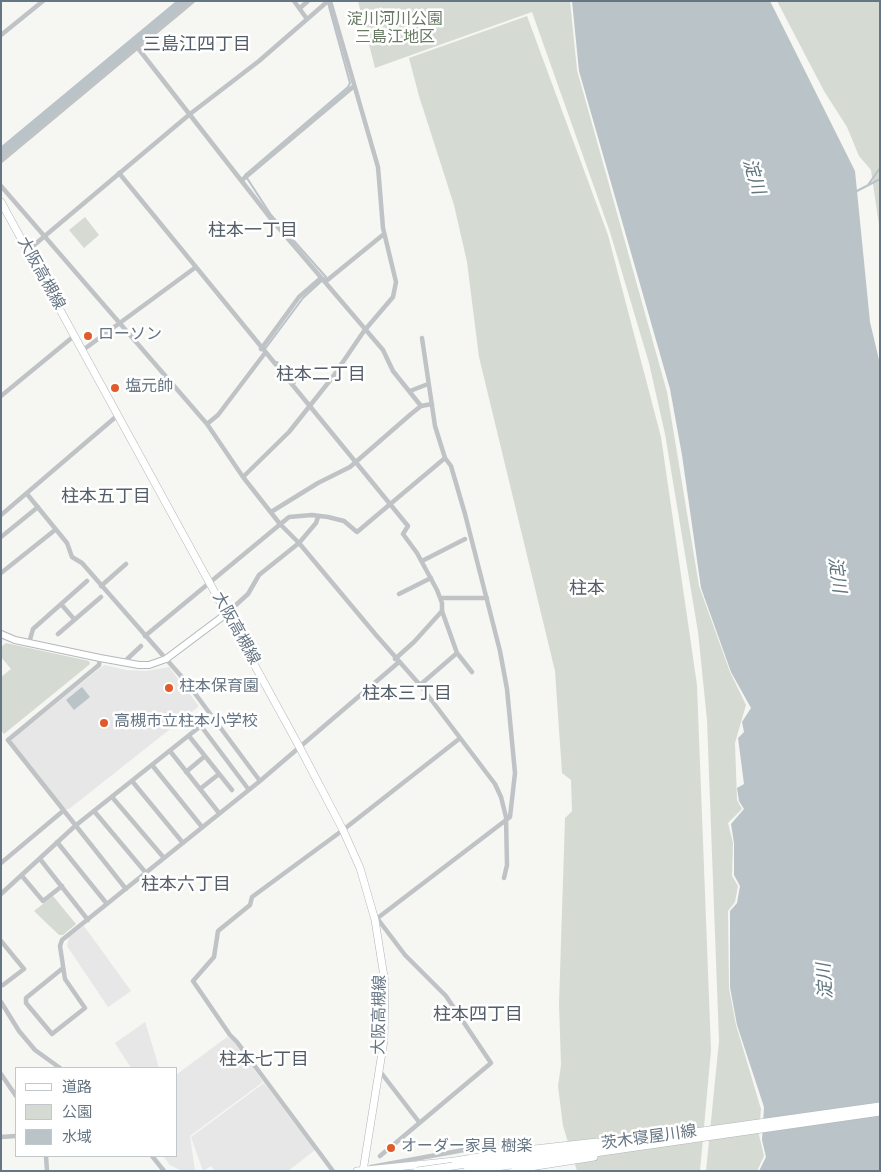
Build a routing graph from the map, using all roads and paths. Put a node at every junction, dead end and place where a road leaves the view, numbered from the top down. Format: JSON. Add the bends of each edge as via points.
{"nodes":[{"id":1,"x":43,"y":1,"type":"edge"},
{"id":2,"x":193,"y":1,"type":"edge"},
{"id":3,"x":294,"y":1,"type":"edge"},
{"id":4,"x":308,"y":1,"type":"edge"},
{"id":5,"x":329,"y":1,"type":"edge"},
{"id":6,"x":300,"y":8,"type":"junction"},
{"id":7,"x":307,"y":19,"type":"junction"},
{"id":8,"x":1,"y":35,"type":"edge"},
{"id":9,"x":137,"y":47,"type":"junction"},
{"id":10,"x":354,"y":86,"type":"junction"},
{"id":11,"x":190,"y":114,"type":"junction"},
{"id":12,"x":1,"y":161,"type":"edge"},
{"id":13,"x":119,"y":173,"type":"junction"},
{"id":14,"x":242,"y":180,"type":"junction"},
{"id":15,"x":1,"y":186,"type":"edge"},
{"id":16,"x":1,"y":202,"type":"edge"},
{"id":17,"x":384,"y":234,"type":"junction"},
{"id":18,"x":46,"y":236,"type":"junction"},
{"id":19,"x":27,"y":251,"type":"junction"},
{"id":20,"x":196,"y":267,"type":"junction"},
{"id":21,"x":321,"y":278,"type":"junction"},
{"id":22,"x":325,"y":282,"type":"junction"},
{"id":23,"x":118,"y":323,"type":"junction"},
{"id":24,"x":364,"y":331,"type":"junction"},
{"id":25,"x":74,"y":336,"type":"junction"},
{"id":26,"x":422,"y":338,"type":"dead end"},
{"id":27,"x":82,"y":350,"type":"junction"},
{"id":28,"x":263,"y":351,"type":"junction"},
{"id":29,"x":428,"y":384,"type":"junction"},
{"id":30,"x":410,"y":391,"type":"junction"},
{"id":31,"x":2,"y":392,"type":"edge"},
{"id":32,"x":432,"y":404,"type":"junction"},
{"id":33,"x":310,"y":405,"type":"junction"},
{"id":34,"x":421,"y":406,"type":"junction"},
{"id":35,"x":118,"y":415,"type":"junction"},
{"id":36,"x":207,"y":424,"type":"junction"},
{"id":37,"x":445,"y":458,"type":"junction"},
{"id":38,"x":357,"y":462,"type":"junction"},
{"id":39,"x":243,"y":477,"type":"junction"},
{"id":40,"x":27,"y":494,"type":"junction"},
{"id":41,"x":390,"y":505,"type":"junction"},
{"id":42,"x":38,"y":507,"type":"junction"},
{"id":43,"x":271,"y":512,"type":"junction"},
{"id":44,"x":1,"y":515,"type":"edge"},
{"id":45,"x":318,"y":516,"type":"junction"},
{"id":46,"x":280,"y":524,"type":"junction"},
{"id":47,"x":55,"y":530,"type":"junction"},
{"id":48,"x":1,"y":537,"type":"edge"},
{"id":49,"x":465,"y":539,"type":"dead end"},
{"id":50,"x":300,"y":543,"type":"junction"},
{"id":51,"x":422,"y":561,"type":"junction"},
{"id":52,"x":126,"y":564,"type":"dead end"},
{"id":53,"x":1,"y":574,"type":"edge"},
{"id":54,"x":431,"y":578,"type":"junction"},
{"id":55,"x":87,"y":582,"type":"dead end"},
{"id":56,"x":208,"y":583,"type":"junction"},
{"id":57,"x":101,"y":586,"type":"junction"},
{"id":58,"x":399,"y":594,"type":"dead end"},
{"id":59,"x":101,"y":597,"type":"dead end"},
{"id":60,"x":440,"y":598,"type":"junction"},
{"id":61,"x":487,"y":598,"type":"junction"},
{"id":62,"x":61,"y":604,"type":"junction"},
{"id":63,"x":442,"y":611,"type":"junction"},
{"id":64,"x":226,"y":614,"type":"junction"},
{"id":65,"x":74,"y":619,"type":"junction"},
{"id":66,"x":1,"y":634,"type":"edge"},
{"id":67,"x":58,"y":634,"type":"dead end"},
{"id":68,"x":145,"y":636,"type":"junction"},
{"id":69,"x":29,"y":643,"type":"junction"},
{"id":70,"x":141,"y":646,"type":"dead end"},
{"id":71,"x":457,"y":653,"type":"junction"},
{"id":72,"x":100,"y":658,"type":"junction"},
{"id":73,"x":166,"y":659,"type":"junction"},
{"id":74,"x":397,"y":660,"type":"junction"},
{"id":75,"x":123,"y":663,"type":"junction"},
{"id":76,"x":472,"y":672,"type":"dead end"},
{"id":77,"x":420,"y":685,"type":"junction"},
{"id":78,"x":212,"y":717,"type":"junction"},
{"id":79,"x":201,"y":726,"type":"junction"},
{"id":80,"x":189,"y":736,"type":"junction"},
{"id":81,"x":459,"y":739,"type":"junction"},
{"id":82,"x":300,"y":748,"type":"junction"},
{"id":83,"x":170,"y":751,"type":"junction"},
{"id":84,"x":205,"y":756,"type":"junction"},
{"id":85,"x":152,"y":765,"type":"junction"},
{"id":86,"x":186,"y":772,"type":"junction"},
{"id":87,"x":219,"y":774,"type":"junction"},
{"id":88,"x":132,"y":781,"type":"junction"},
{"id":89,"x":260,"y":781,"type":"junction"},
{"id":90,"x":200,"y":789,"type":"junction"},
{"id":91,"x":232,"y":790,"type":"dead end"},
{"id":92,"x":249,"y":790,"type":"junction"},
{"id":93,"x":112,"y":797,"type":"junction"},
{"id":94,"x":63,"y":811,"type":"junction"},
{"id":95,"x":94,"y":811,"type":"junction"},
{"id":96,"x":219,"y":813,"type":"junction"},
{"id":97,"x":504,"y":822,"type":"junction"},
{"id":98,"x":75,"y":826,"type":"junction"},
{"id":99,"x":202,"y":827,"type":"junction"},
{"id":100,"x":343,"y":830,"type":"junction"},
{"id":101,"x":57,"y":842,"type":"junction"},
{"id":102,"x":183,"y":843,"type":"junction"},
{"id":103,"x":164,"y":858,"type":"junction"},
{"id":104,"x":40,"y":859,"type":"junction"},
{"id":105,"x":1,"y":863,"type":"edge"},
{"id":106,"x":146,"y":873,"type":"junction"},
{"id":107,"x":22,"y":876,"type":"junction"},
{"id":108,"x":504,"y":878,"type":"dead end"},
{"id":109,"x":62,"y":886,"type":"junction"},
{"id":110,"x":126,"y":889,"type":"junction"},
{"id":111,"x":1,"y":894,"type":"edge"},
{"id":112,"x":107,"y":904,"type":"junction"},
{"id":113,"x":376,"y":919,"type":"junction"},
{"id":114,"x":88,"y":920,"type":"junction"},
{"id":115,"x":1,"y":941,"type":"edge"},
{"id":116,"x":63,"y":968,"type":"junction"},
{"id":117,"x":3,"y":985,"type":"dead end"},
{"id":118,"x":1,"y":1002,"type":"edge"},
{"id":119,"x":59,"y":1067,"type":"edge"},
{"id":120,"x":379,"y":1070,"type":"junction"},
{"id":121,"x":1,"y":1074,"type":"edge"},
{"id":122,"x":15,"y":1095,"type":"edge"},
{"id":123,"x":880,"y":1106,"type":"edge"},
{"id":124,"x":880,"y":1112,"type":"edge"},
{"id":125,"x":420,"y":1122,"type":"junction"},
{"id":126,"x":15,"y":1136,"type":"edge"},
{"id":127,"x":1,"y":1137,"type":"edge"},
{"id":128,"x":642,"y":1143,"type":"junction"},
{"id":129,"x":380,"y":1156,"type":"dead end"},
{"id":130,"x":546,"y":1156,"type":"junction"},
{"id":131,"x":46,"y":1157,"type":"edge"},
{"id":132,"x":153,"y":1157,"type":"edge"},
{"id":133,"x":509,"y":1163,"type":"edge"},
{"id":134,"x":361,"y":1170,"type":"edge"},
{"id":135,"x":47,"y":1171,"type":"edge"},
{"id":136,"x":164,"y":1171,"type":"edge"},
{"id":137,"x":333,"y":1171,"type":"edge"},
{"id":138,"x":417,"y":1171,"type":"edge"},
{"id":139,"x":467,"y":1171,"type":"edge"},
{"id":140,"x":498,"y":1171,"type":"edge"}],
"edges":[{"from":1,"to":8,"type":"street"},
{"from":2,"to":9,"type":"street"},
{"from":3,"to":6,"type":"street"},
{"from":4,"to":6,"type":"street"},
{"from":5,"to":7,"type":"street"},
{"from":5,"to":10,"type":"street"},
{"from":6,"to":7,"type":"street"},
{"from":7,"to":11,"type":"street"},
{"from":9,"to":11,"type":"street"},
{"from":9,"to":12,"type":"street"},
{"from":10,"to":14,"type":"street"},
{"from":10,"to":17,"type":"street","via":[[378,166]]},
{"from":11,"to":13,"type":"street"},
{"from":11,"to":14,"type":"street"},
{"from":13,"to":18,"type":"street"},
{"from":13,"to":20,"type":"street"},
{"from":14,"to":21,"type":"street"},
{"from":15,"to":18,"type":"street"},
{"from":16,"to":19,"type":"main road","name":"大阪高槻線"},
{"from":17,"to":22,"type":"street"},
{"from":17,"to":24,"type":"street","via":[[396,282],[393,297]]},
{"from":18,"to":19,"type":"street"},
{"from":18,"to":23,"type":"street"},
{"from":19,"to":25,"type":"main road","name":"大阪高槻線"},
{"from":20,"to":23,"type":"street"},
{"from":20,"to":28,"type":"street"},
{"from":21,"to":22,"type":"street"},
{"from":21,"to":28,"type":"street","via":[[299,297]]},
{"from":22,"to":24,"type":"street"},
{"from":23,"to":27,"type":"street"},
{"from":23,"to":36,"type":"street"},
{"from":24,"to":30,"type":"street","via":[[383,350],[393,371]]},
{"from":24,"to":33,"type":"street"},
{"from":25,"to":27,"type":"main road","name":"大阪高槻線"},
{"from":25,"to":31,"type":"street"},
{"from":26,"to":29,"type":"street"},
{"from":27,"to":35,"type":"main road","name":"大阪高槻線"},
{"from":28,"to":33,"type":"street"},
{"from":28,"to":36,"type":"street","via":[[218,415]]},
{"from":29,"to":30,"type":"street"},
{"from":29,"to":32,"type":"street"},
{"from":30,"to":34,"type":"street"},
{"from":32,"to":34,"type":"street"},
{"from":32,"to":37,"type":"street"},
{"from":33,"to":38,"type":"street"},
{"from":33,"to":39,"type":"street","via":[[289,432]]},
{"from":34,"to":38,"type":"street"},
{"from":35,"to":40,"type":"street"},
{"from":35,"to":56,"type":"main road","name":"大阪高槻線"},
{"from":36,"to":39,"type":"street"},
{"from":37,"to":41,"type":"street"},
{"from":37,"to":61,"type":"street","via":[[451,466]]},
{"from":38,"to":41,"type":"street"},
{"from":38,"to":43,"type":"street"},
{"from":39,"to":43,"type":"street"},
{"from":40,"to":42,"type":"street"},
{"from":40,"to":44,"type":"street"},
{"from":41,"to":45,"type":"street","via":[[357,532],[344,521]]},
{"from":41,"to":51,"type":"street","via":[[408,526],[403,534]]},
{"from":42,"to":47,"type":"street"},
{"from":42,"to":48,"type":"street"},
{"from":43,"to":46,"type":"street"},
{"from":45,"to":46,"type":"street","via":[[298,515]]},
{"from":45,"to":50,"type":"street"},
{"from":46,"to":50,"type":"street"},
{"from":46,"to":56,"type":"street"},
{"from":47,"to":53,"type":"street"},
{"from":47,"to":57,"type":"street","via":[[70,548],[72,557],[82,563]]},
{"from":49,"to":51,"type":"street"},
{"from":50,"to":64,"type":"street","via":[[259,575],[248,594]]},
{"from":50,"to":74,"type":"street"},
{"from":51,"to":54,"type":"street"},
{"from":52,"to":57,"type":"street"},
{"from":54,"to":58,"type":"street"},
{"from":54,"to":60,"type":"street"},
{"from":55,"to":62,"type":"street"},
{"from":56,"to":64,"type":"main road","name":"大阪高槻線"},
{"from":56,"to":68,"type":"street"},
{"from":57,"to":68,"type":"street"},
{"from":59,"to":65,"type":"street"},
{"from":60,"to":61,"type":"street"},
{"from":60,"to":63,"type":"street"},
{"from":61,"to":97,"type":"street","via":[[507,689],[515,774],[510,817]]},
{"from":62,"to":65,"type":"street"},
{"from":62,"to":69,"type":"street","via":[[33,628]]},
{"from":63,"to":71,"type":"street"},
{"from":63,"to":74,"type":"street"},
{"from":64,"to":73,"type":"street"},
{"from":64,"to":82,"type":"main road","name":"大阪高槻線"},
{"from":65,"to":67,"type":"street"},
{"from":66,"to":69,"type":"street"},
{"from":68,"to":73,"type":"street"},
{"from":69,"to":72,"type":"street"},
{"from":70,"to":75,"type":"street"},
{"from":71,"to":76,"type":"street"},
{"from":71,"to":77,"type":"street"},
{"from":72,"to":75,"type":"street"},
{"from":72,"to":94,"type":"street","via":[[99,665],[8,740]]},
{"from":73,"to":75,"type":"street","via":[[144,665]]},
{"from":73,"to":78,"type":"street"},
{"from":74,"to":77,"type":"street"},
{"from":74,"to":82,"type":"street"},
{"from":77,"to":81,"type":"street"},
{"from":78,"to":79,"type":"street"},
{"from":78,"to":89,"type":"street"},
{"from":79,"to":80,"type":"street"},
{"from":79,"to":92,"type":"street"},
{"from":80,"to":83,"type":"street"},
{"from":80,"to":84,"type":"street"},
{"from":81,"to":97,"type":"street","via":[[495,784],[506,817]]},
{"from":81,"to":100,"type":"street"},
{"from":82,"to":89,"type":"street"},
{"from":82,"to":100,"type":"main road","name":"大阪高槻線"},
{"from":83,"to":85,"type":"street"},
{"from":83,"to":86,"type":"street"},
{"from":84,"to":86,"type":"street"},
{"from":84,"to":87,"type":"street"},
{"from":85,"to":88,"type":"street"},
{"from":85,"to":99,"type":"street"},
{"from":86,"to":90,"type":"street"},
{"from":87,"to":90,"type":"street"},
{"from":87,"to":91,"type":"street"},
{"from":88,"to":93,"type":"street"},
{"from":88,"to":102,"type":"street"},
{"from":89,"to":92,"type":"street"},
{"from":90,"to":96,"type":"street"},
{"from":92,"to":96,"type":"street"},
{"from":93,"to":95,"type":"street"},
{"from":93,"to":103,"type":"street"},
{"from":94,"to":98,"type":"street"},
{"from":94,"to":105,"type":"street"},
{"from":95,"to":98,"type":"street"},
{"from":95,"to":106,"type":"street"},
{"from":96,"to":99,"type":"street"},
{"from":97,"to":108,"type":"street","via":[[507,865]]},
{"from":97,"to":113,"type":"street"},
{"from":98,"to":101,"type":"street"},
{"from":98,"to":110,"type":"street"},
{"from":99,"to":102,"type":"street"},
{"from":100,"to":113,"type":"main road","name":"大阪高槻線","via":[[360,868]]},
{"from":100,"to":137,"type":"street","via":[[252,897],[250,905],[218,931],[214,957],[193,981]]},
{"from":101,"to":104,"type":"street"},
{"from":101,"to":112,"type":"street"},
{"from":102,"to":103,"type":"street"},
{"from":103,"to":106,"type":"street"},
{"from":104,"to":107,"type":"street"},
{"from":104,"to":109,"type":"street"},
{"from":106,"to":110,"type":"street"},
{"from":107,"to":109,"type":"street","via":[[43,900]]},
{"from":107,"to":111,"type":"street"},
{"from":109,"to":114,"type":"street"},
{"from":110,"to":112,"type":"street"},
{"from":112,"to":114,"type":"street"},
{"from":113,"to":120,"type":"main road","name":"大阪高槻線","via":[[385,983],[384,1040]]},
{"from":113,"to":125,"type":"street","via":[[405,955],[446,996],[491,1063]]},
{"from":114,"to":116,"type":"street","via":[[62,940]]},
{"from":115,"to":117,"type":"street","via":[[24,969]]},
{"from":116,"to":116,"type":"street","via":[[65,979],[85,1008],[52,1034],[26,1003],[26,998]]},
{"from":118,"to":119,"type":"street","via":[[19,1032],[35,1050]]},
{"from":120,"to":125,"type":"street"},
{"from":120,"to":134,"type":"main road","name":"大阪高槻線"},
{"from":121,"to":122,"type":"street"},
{"from":123,"to":128,"type":"main road","name":"茨木寝屋川線"},
{"from":124,"to":128,"type":"main road","name":"茨木寝屋川線"},
{"from":125,"to":129,"type":"street"},
{"from":126,"to":127,"type":"street"},
{"from":128,"to":130,"type":"main road","name":"茨木寝屋川線"},
{"from":128,"to":130,"type":"main road"},
{"from":130,"to":133,"type":"main road"},
{"from":130,"to":133,"type":"main road","name":"茨木寝屋川線"},
{"from":131,"to":135,"type":"street"},
{"from":132,"to":136,"type":"street"},
{"from":133,"to":134,"type":"main road","bridge":true,"via":[[455,1161]]},
{"from":133,"to":138,"type":"main road","name":"茨木寝屋川線","bridge":true},
{"from":133,"to":139,"type":"main road","name":"茨木寝屋川線","bridge":true},
{"from":134,"to":140,"type":"street","via":[[490,1145],[495,1149]]}]}
